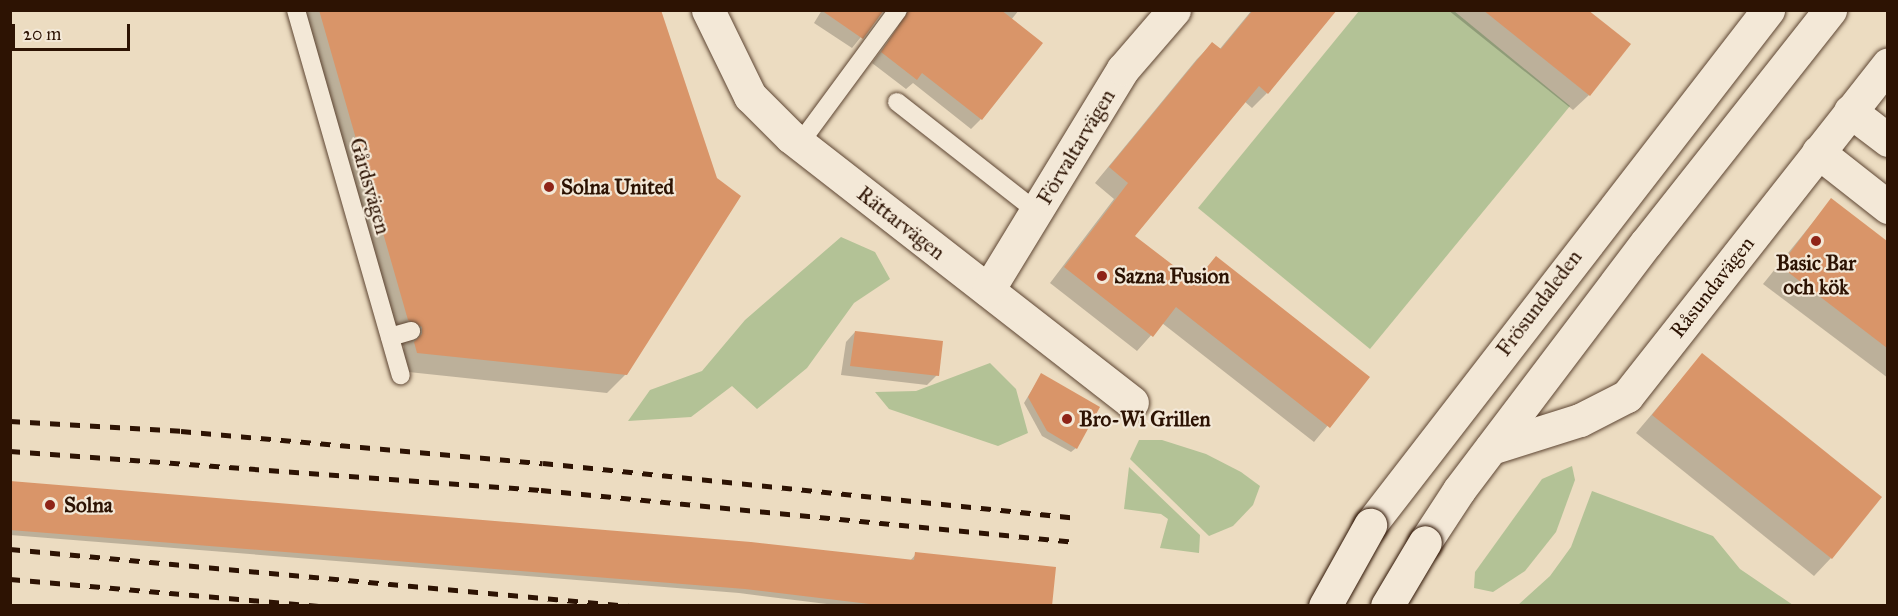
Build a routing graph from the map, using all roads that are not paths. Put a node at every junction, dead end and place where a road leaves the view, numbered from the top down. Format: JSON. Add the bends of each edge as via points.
{"nodes":[{"id":1,"x":296,"y":10,"type":"edge"},
{"id":2,"x":708,"y":10,"type":"edge"},
{"id":3,"x":898,"y":10,"type":"edge"},
{"id":4,"x":1174,"y":10,"type":"edge"},
{"id":5,"x":1768,"y":10,"type":"edge"},
{"id":6,"x":1830,"y":10,"type":"edge"},
{"id":7,"x":1887,"y":64,"type":"edge"},
{"id":8,"x":897,"y":102,"type":"dead end"},
{"id":9,"x":1850,"y":111,"type":"junction"},
{"id":10,"x":1887,"y":140,"type":"edge"},
{"id":11,"x":800,"y":143,"type":"junction"},
{"id":12,"x":1818,"y":152,"type":"junction"},
{"id":13,"x":1887,"y":207,"type":"edge"},
{"id":14,"x":1036,"y":211,"type":"junction"},
{"id":15,"x":988,"y":290,"type":"junction"},
{"id":16,"x":411,"y":331,"type":"dead end"},
{"id":17,"x":390,"y":337,"type":"junction"},
{"id":18,"x":401,"y":375,"type":"dead end"},
{"id":19,"x":1132,"y":402,"type":"dead end"},
{"id":20,"x":1491,"y":448,"type":"junction"},
{"id":21,"x":1325,"y":606,"type":"edge"},
{"id":22,"x":1388,"y":606,"type":"edge"}],
"edges":[{"from":1,"to":17,"type":"lane","name":"Gårdsvägen"},
{"from":2,"to":11,"type":"street","name":"Rättarvägen","via":[[750,96]]},
{"from":3,"to":11,"type":"lane"},
{"from":4,"to":14,"type":"street","name":"Förvaltarvägen","via":[[1123,69]]},
{"from":5,"to":21,"type":"street","name":"Frösundaleden","bridge":true,"via":[[1370,525]]},
{"from":6,"to":20,"type":"street"},
{"from":7,"to":9,"type":"street","name":"Råsundavägen"},
{"from":8,"to":14,"type":"lane"},
{"from":9,"to":10,"type":"street"},
{"from":9,"to":12,"type":"street","name":"Råsundavägen"},
{"from":11,"to":15,"type":"street","name":"Rättarvägen"},
{"from":12,"to":13,"type":"street"},
{"from":12,"to":20,"type":"street","name":"Råsundavägen","via":[[1627,396],[1581,420]]},
{"from":14,"to":15,"type":"street","name":"Förvaltarvägen"},
{"from":15,"to":19,"type":"street","name":"Rättarvägen"},
{"from":16,"to":17,"type":"lane"},
{"from":17,"to":18,"type":"lane","name":"Gårdsvägen"},
{"from":20,"to":22,"type":"street","bridge":true,"via":[[1425,542]]}]}
